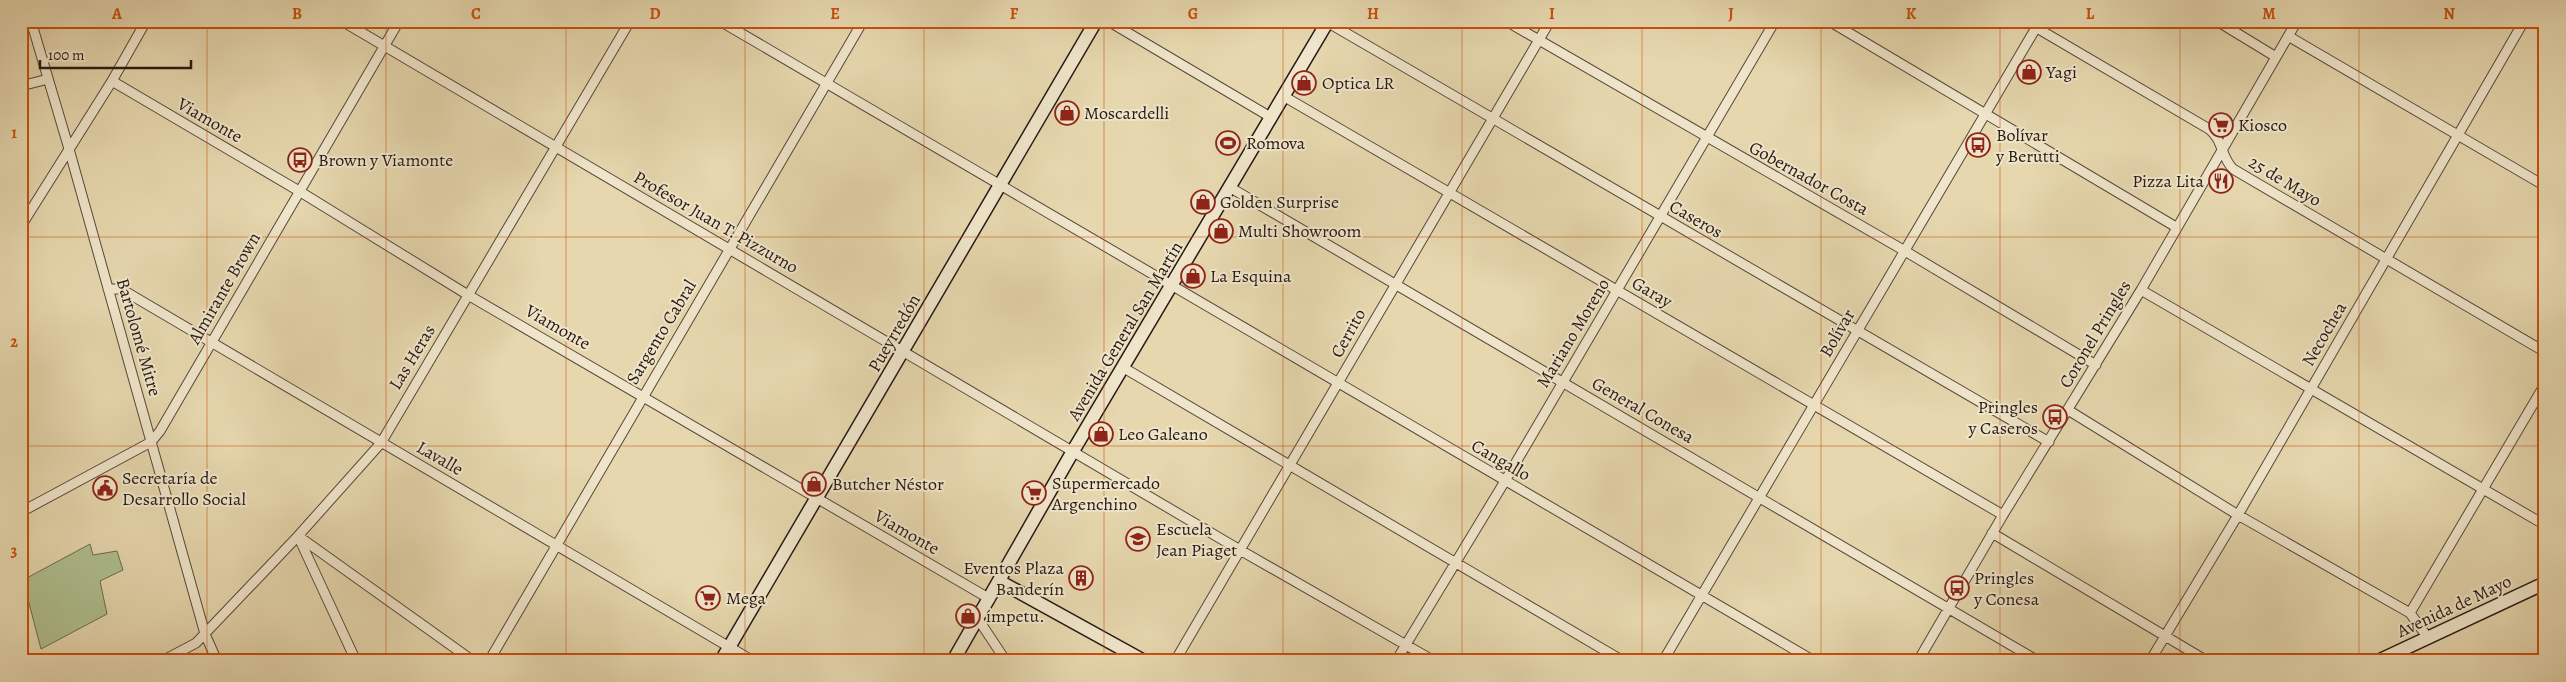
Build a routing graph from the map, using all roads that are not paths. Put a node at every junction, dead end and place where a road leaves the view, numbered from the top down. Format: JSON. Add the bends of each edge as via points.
{"nodes":[{"id":1,"x":31,"y":21,"type":"edge"},
{"id":2,"x":146,"y":21,"type":"edge"},
{"id":3,"x":342,"y":21,"type":"edge"},
{"id":4,"x":399,"y":21,"type":"edge"},
{"id":5,"x":630,"y":21,"type":"edge"},
{"id":6,"x":720,"y":21,"type":"edge"},
{"id":7,"x":863,"y":21,"type":"edge"},
{"id":8,"x":1096,"y":21,"type":"edge"},
{"id":9,"x":1108,"y":21,"type":"edge"},
{"id":10,"x":1506,"y":21,"type":"edge"},
{"id":11,"x":1550,"y":21,"type":"edge"},
{"id":12,"x":1775,"y":21,"type":"edge"},
{"id":13,"x":1829,"y":21,"type":"edge"},
{"id":14,"x":2026,"y":21,"type":"edge"},
{"id":15,"x":2217,"y":21,"type":"edge"},
{"id":16,"x":2297,"y":21,"type":"edge"},
{"id":17,"x":2524,"y":21,"type":"edge"},
{"id":18,"x":1328,"y":22,"type":"edge"},
{"id":19,"x":2038,"y":24,"type":"edge"},
{"id":20,"x":2288,"y":36,"type":"junction"},
{"id":21,"x":1539,"y":41,"type":"junction"},
{"id":22,"x":385,"y":45,"type":"junction"},
{"id":23,"x":2276,"y":57,"type":"junction"},
{"id":24,"x":48,"y":79,"type":"junction"},
{"id":25,"x":112,"y":81,"type":"junction"},
{"id":26,"x":826,"y":83,"type":"junction"},
{"id":27,"x":21,"y":86,"type":"edge"},
{"id":28,"x":1285,"y":97,"type":"junction"},
{"id":29,"x":1986,"y":113,"type":"junction"},
{"id":30,"x":1272,"y":118,"type":"junction"},
{"id":31,"x":1494,"y":119,"type":"junction"},
{"id":32,"x":2459,"y":134,"type":"junction"},
{"id":33,"x":1706,"y":138,"type":"junction"},
{"id":34,"x":556,"y":147,"type":"junction"},
{"id":35,"x":2222,"y":148,"type":"junction"},
{"id":36,"x":69,"y":149,"type":"junction"},
{"id":37,"x":1000,"y":186,"type":"junction"},
{"id":38,"x":2545,"y":186,"type":"edge"},
{"id":39,"x":1231,"y":188,"type":"junction"},
{"id":40,"x":299,"y":190,"type":"junction"},
{"id":41,"x":1450,"y":194,"type":"junction"},
{"id":42,"x":1660,"y":217,"type":"junction"},
{"id":43,"x":21,"y":226,"type":"edge"},
{"id":44,"x":2176,"y":227,"type":"junction"},
{"id":45,"x":729,"y":249,"type":"junction"},
{"id":46,"x":1905,"y":251,"type":"junction"},
{"id":47,"x":2386,"y":260,"type":"junction"},
{"id":48,"x":1394,"y":285,"type":"junction"},
{"id":49,"x":1173,"y":286,"type":"junction"},
{"id":50,"x":108,"y":290,"type":"junction"},
{"id":51,"x":2141,"y":290,"type":"junction"},
{"id":52,"x":1617,"y":291,"type":"junction"},
{"id":53,"x":468,"y":294,"type":"junction"},
{"id":54,"x":1856,"y":330,"type":"junction"},
{"id":55,"x":212,"y":342,"type":"junction"},
{"id":56,"x":904,"y":350,"type":"junction"},
{"id":57,"x":2545,"y":352,"type":"edge"},
{"id":58,"x":2096,"y":365,"type":"junction"},
{"id":59,"x":1124,"y":368,"type":"junction"},
{"id":60,"x":1562,"y":382,"type":"junction"},
{"id":61,"x":1339,"y":383,"type":"junction"},
{"id":62,"x":2545,"y":384,"type":"edge"},
{"id":63,"x":2311,"y":390,"type":"junction"},
{"id":64,"x":643,"y":395,"type":"junction"},
{"id":65,"x":1814,"y":404,"type":"junction"},
{"id":66,"x":2068,"y":410,"type":"junction"},
{"id":67,"x":151,"y":442,"type":"junction"},
{"id":68,"x":2049,"y":442,"type":"junction"},
{"id":69,"x":380,"y":443,"type":"junction"},
{"id":70,"x":1073,"y":451,"type":"junction"},
{"id":71,"x":1290,"y":466,"type":"junction"},
{"id":72,"x":1505,"y":481,"type":"junction"},
{"id":73,"x":2482,"y":488,"type":"junction"},
{"id":74,"x":816,"y":498,"type":"junction"},
{"id":75,"x":1760,"y":498,"type":"junction"},
{"id":76,"x":21,"y":512,"type":"edge"},
{"id":77,"x":2003,"y":515,"type":"junction"},
{"id":78,"x":2238,"y":515,"type":"junction"},
{"id":79,"x":2545,"y":525,"type":"edge"},
{"id":80,"x":1992,"y":534,"type":"junction"},
{"id":81,"x":298,"y":536,"type":"junction"},
{"id":82,"x":556,"y":544,"type":"junction"},
{"id":83,"x":1240,"y":550,"type":"junction"},
{"id":84,"x":1453,"y":563,"type":"junction"},
{"id":85,"x":999,"y":581,"type":"junction"},
{"id":86,"x":2545,"y":584,"type":"edge"},
{"id":87,"x":1702,"y":596,"type":"junction"},
{"id":88,"x":990,"y":599,"type":"junction"},
{"id":89,"x":1948,"y":608,"type":"junction"},
{"id":90,"x":2410,"y":613,"type":"junction"},
{"id":91,"x":978,"y":619,"type":"junction"},
{"id":92,"x":205,"y":634,"type":"junction"},
{"id":93,"x":2165,"y":635,"type":"junction"},
{"id":94,"x":2428,"y":638,"type":"junction"},
{"id":95,"x":1406,"y":644,"type":"junction"},
{"id":96,"x":729,"y":647,"type":"junction"},
{"id":97,"x":162,"y":661,"type":"edge"},
{"id":98,"x":217,"y":661,"type":"edge"},
{"id":99,"x":356,"y":661,"type":"edge"},
{"id":100,"x":473,"y":661,"type":"edge"},
{"id":101,"x":489,"y":661,"type":"edge"},
{"id":102,"x":721,"y":661,"type":"edge"},
{"id":103,"x":754,"y":661,"type":"edge"},
{"id":104,"x":954,"y":661,"type":"edge"},
{"id":105,"x":1006,"y":661,"type":"edge"},
{"id":106,"x":1144,"y":661,"type":"edge"},
{"id":107,"x":1174,"y":661,"type":"edge"},
{"id":108,"x":1396,"y":661,"type":"edge"},
{"id":109,"x":1434,"y":661,"type":"edge"},
{"id":110,"x":1623,"y":661,"type":"edge"},
{"id":111,"x":1663,"y":661,"type":"edge"},
{"id":112,"x":1814,"y":661,"type":"edge"},
{"id":113,"x":1918,"y":661,"type":"edge"},
{"id":114,"x":2038,"y":661,"type":"edge"},
{"id":115,"x":2150,"y":661,"type":"edge"},
{"id":116,"x":2207,"y":661,"type":"edge"},
{"id":117,"x":2378,"y":661,"type":"edge"}],
"edges":[{"from":1,"to":24,"type":"street","name":"Bartolomé Mitre"},
{"from":2,"to":25,"type":"street"},
{"from":3,"to":22,"type":"street","name":"Profesor Juan T. Pizzurno"},
{"from":4,"to":22,"type":"street","name":"Almirante Brown"},
{"from":5,"to":34,"type":"street","name":"Las Heras"},
{"from":6,"to":26,"type":"street","name":"Cangallo"},
{"from":7,"to":26,"type":"street","name":"Sargento Cabral"},
{"from":8,"to":37,"type":"street","name":"Pueyrredón"},
{"from":9,"to":30,"type":"street"},
{"from":10,"to":21,"type":"street","name":"Gobernador Costa"},
{"from":11,"to":21,"type":"street","name":"Cerrito"},
{"from":12,"to":33,"type":"street","name":"Mariano Moreno"},
{"from":13,"to":29,"type":"street"},
{"from":14,"to":19,"type":"street","name":"25 de Mayo"},
{"from":15,"to":23,"type":"street"},
{"from":16,"to":20,"type":"street","name":"Coronel Pringles"},
{"from":17,"to":32,"type":"street","name":"Necochea"},
{"from":18,"to":28,"type":"street","name":"Avenida General San Martín"},
{"from":18,"to":31,"type":"street","name":"Caseros"},
{"from":19,"to":29,"type":"street","name":"Bolívar"},
{"from":19,"to":35,"type":"street","name":"25 de Mayo","via":[[2209,129],[2219,139]]},
{"from":20,"to":23,"type":"street","name":"Coronel Pringles"},
{"from":20,"to":32,"type":"street"},
{"from":21,"to":31,"type":"street","name":"Cerrito"},
{"from":21,"to":33,"type":"street","name":"Gobernador Costa"},
{"from":22,"to":34,"type":"street","name":"Profesor Juan T. Pizzurno"},
{"from":22,"to":40,"type":"street","name":"Almirante Brown"},
{"from":23,"to":35,"type":"street","name":"Coronel Pringles"},
{"from":24,"to":27,"type":"street"},
{"from":24,"to":36,"type":"street","name":"Bartolomé Mitre"},
{"from":25,"to":36,"type":"street"},
{"from":25,"to":40,"type":"street","name":"Viamonte"},
{"from":26,"to":37,"type":"street","name":"Cangallo"},
{"from":26,"to":45,"type":"street","name":"Sargento Cabral"},
{"from":28,"to":30,"type":"street","name":"Avenida General San Martín"},
{"from":28,"to":41,"type":"street","name":"Garay"},
{"from":29,"to":44,"type":"street"},
{"from":29,"to":46,"type":"street","name":"Bolívar"},
{"from":30,"to":39,"type":"street","name":"Avenida General San Martín"},
{"from":31,"to":41,"type":"street","name":"Cerrito"},
{"from":31,"to":42,"type":"street","name":"Caseros"},
{"from":32,"to":38,"type":"street"},
{"from":32,"to":47,"type":"street","name":"Necochea"},
{"from":33,"to":42,"type":"street","name":"Mariano Moreno"},
{"from":33,"to":46,"type":"street","name":"Gobernador Costa"},
{"from":34,"to":45,"type":"street","name":"Profesor Juan T. Pizzurno"},
{"from":34,"to":53,"type":"street","name":"Las Heras"},
{"from":35,"to":44,"type":"street","name":"Coronel Pringles"},
{"from":35,"to":47,"type":"street","name":"25 de Mayo","via":[[2232,169]]},
{"from":36,"to":43,"type":"street"},
{"from":36,"to":50,"type":"street","name":"Bartolomé Mitre"},
{"from":37,"to":49,"type":"street","name":"Cangallo"},
{"from":37,"to":56,"type":"street","name":"Pueyrredón"},
{"from":39,"to":48,"type":"street","name":"General Conesa"},
{"from":39,"to":49,"type":"street","name":"Avenida General San Martín"},
{"from":40,"to":53,"type":"street","name":"Viamonte"},
{"from":40,"to":55,"type":"street","name":"Almirante Brown"},
{"from":41,"to":48,"type":"street","name":"Cerrito"},
{"from":41,"to":52,"type":"street","name":"Garay"},
{"from":42,"to":52,"type":"street","name":"Mariano Moreno"},
{"from":42,"to":54,"type":"street","name":"Caseros"},
{"from":44,"to":51,"type":"street","name":"Coronel Pringles"},
{"from":45,"to":56,"type":"street","name":"Profesor Juan T. Pizzurno"},
{"from":45,"to":64,"type":"street","name":"Sargento Cabral"},
{"from":46,"to":54,"type":"street","name":"Bolívar"},
{"from":46,"to":58,"type":"street","name":"Gobernador Costa"},
{"from":47,"to":57,"type":"street","name":"25 de Mayo"},
{"from":47,"to":63,"type":"street","name":"Necochea"},
{"from":48,"to":60,"type":"street","name":"General Conesa"},
{"from":48,"to":61,"type":"street","name":"Cerrito"},
{"from":49,"to":59,"type":"street","name":"Avenida General San Martín"},
{"from":49,"to":61,"type":"street","name":"Cangallo"},
{"from":50,"to":55,"type":"street","name":"Lavalle","via":[[121,289]]},
{"from":50,"to":67,"type":"street","name":"Bartolomé Mitre"},
{"from":51,"to":58,"type":"street","name":"Coronel Pringles"},
{"from":51,"to":63,"type":"street"},
{"from":52,"to":60,"type":"street","name":"Mariano Moreno"},
{"from":52,"to":65,"type":"street","name":"Garay"},
{"from":53,"to":64,"type":"street","name":"Viamonte"},
{"from":53,"to":69,"type":"street","name":"Las Heras"},
{"from":54,"to":65,"type":"street","name":"Bolívar"},
{"from":54,"to":68,"type":"street","name":"Caseros"},
{"from":55,"to":67,"type":"street","name":"Almirante Brown"},
{"from":55,"to":69,"type":"street","name":"Lavalle"},
{"from":56,"to":70,"type":"street","name":"Profesor Juan T. Pizzurno"},
{"from":56,"to":74,"type":"street","name":"Pueyrredón"},
{"from":58,"to":66,"type":"street","name":"Coronel Pringles"},
{"from":59,"to":70,"type":"street","name":"Avenida General San Martín"},
{"from":59,"to":71,"type":"street"},
{"from":60,"to":72,"type":"street","name":"Mariano Moreno"},
{"from":60,"to":75,"type":"street","name":"General Conesa"},
{"from":61,"to":71,"type":"street","name":"Cerrito"},
{"from":61,"to":72,"type":"street","name":"Cangallo"},
{"from":62,"to":73,"type":"street"},
{"from":63,"to":73,"type":"street"},
{"from":63,"to":78,"type":"street","name":"Necochea"},
{"from":64,"to":74,"type":"street","name":"Viamonte"},
{"from":64,"to":82,"type":"street","name":"Sargento Cabral"},
{"from":65,"to":75,"type":"street","name":"Bolívar"},
{"from":65,"to":77,"type":"street","name":"Garay"},
{"from":66,"to":68,"type":"street","name":"Coronel Pringles"},
{"from":66,"to":78,"type":"street"},
{"from":67,"to":76,"type":"street"},
{"from":67,"to":92,"type":"street","name":"Bartolomé Mitre"},
{"from":68,"to":77,"type":"street","name":"Coronel Pringles"},
{"from":69,"to":81,"type":"street","name":"Las Heras"},
{"from":69,"to":82,"type":"street","name":"Lavalle"},
{"from":70,"to":83,"type":"street","name":"Profesor Juan T. Pizzurno"},
{"from":70,"to":85,"type":"street","name":"Avenida General San Martín"},
{"from":71,"to":83,"type":"street","name":"Cerrito"},
{"from":71,"to":84,"type":"street"},
{"from":72,"to":84,"type":"street","name":"Mariano Moreno"},
{"from":72,"to":87,"type":"street","name":"Cangallo"},
{"from":73,"to":79,"type":"street"},
{"from":73,"to":90,"type":"street"},
{"from":74,"to":88,"type":"street","name":"Viamonte"},
{"from":74,"to":96,"type":"street","name":"Pueyrredón"},
{"from":75,"to":87,"type":"street","name":"Bolívar"},
{"from":75,"to":89,"type":"street","name":"General Conesa"},
{"from":77,"to":80,"type":"street","name":"Coronel Pringles"},
{"from":78,"to":90,"type":"street"},
{"from":78,"to":93,"type":"street","name":"Necochea"},
{"from":80,"to":89,"type":"street","name":"Coronel Pringles"},
{"from":80,"to":93,"type":"street"},
{"from":81,"to":92,"type":"street","name":"Las Heras"},
{"from":81,"to":99,"type":"street"},
{"from":81,"to":100,"type":"street"},
{"from":82,"to":96,"type":"street","name":"Lavalle"},
{"from":82,"to":101,"type":"street","name":"Sargento Cabral"},
{"from":83,"to":95,"type":"street","name":"Profesor Juan T. Pizzurno"},
{"from":83,"to":107,"type":"street","name":"Cerrito"},
{"from":84,"to":95,"type":"street","name":"Mariano Moreno"},
{"from":84,"to":110,"type":"street"},
{"from":85,"to":88,"type":"street","name":"Avenida General San Martín"},
{"from":85,"to":106,"type":"street"},
{"from":86,"to":94,"type":"street","name":"Avenida de Mayo"},
{"from":87,"to":111,"type":"street","name":"Bolívar"},
{"from":87,"to":112,"type":"street","name":"Cangallo"},
{"from":88,"to":91,"type":"street","name":"Avenida General San Martín"},
{"from":89,"to":113,"type":"street","name":"Coronel Pringles"},
{"from":89,"to":114,"type":"street","name":"General Conesa"},
{"from":90,"to":94,"type":"street"},
{"from":91,"to":104,"type":"street","name":"Avenida General San Martín"},
{"from":91,"to":105,"type":"street"},
{"from":92,"to":97,"type":"street","name":"Las Heras","via":[[196,644]]},
{"from":92,"to":98,"type":"street","name":"Bartolomé Mitre"},
{"from":93,"to":115,"type":"street","name":"Necochea"},
{"from":93,"to":116,"type":"street"},
{"from":94,"to":117,"type":"street","name":"Avenida de Mayo"},
{"from":95,"to":108,"type":"street","name":"Mariano Moreno"},
{"from":95,"to":109,"type":"street","name":"Profesor Juan T. Pizzurno"},
{"from":96,"to":102,"type":"street","name":"Pueyrredón"},
{"from":96,"to":103,"type":"street","name":"Lavalle"}]}
